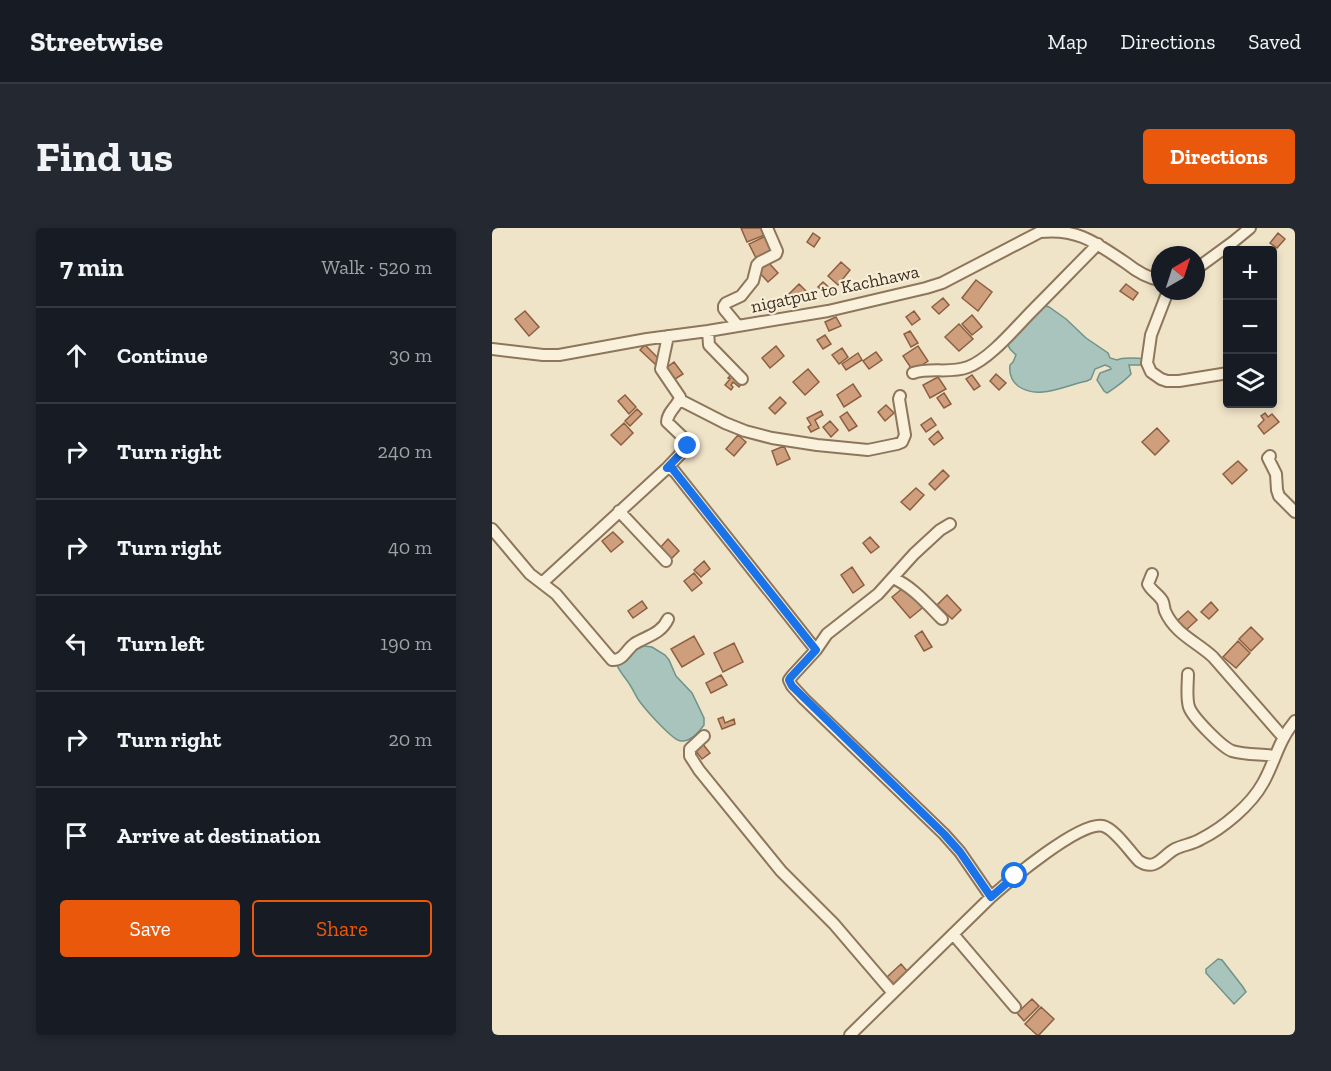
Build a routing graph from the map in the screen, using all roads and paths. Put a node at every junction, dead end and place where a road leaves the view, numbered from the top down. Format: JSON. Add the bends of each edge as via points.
{"nodes":[{"id":1,"x":768,"y":228,"type":"edge"},
{"id":2,"x":1250,"y":228,"type":"edge"},
{"id":3,"x":1098,"y":244,"type":"junction"},
{"id":4,"x":1205,"y":262,"type":"edge"},
{"id":5,"x":1151,"y":278,"type":"edge"},
{"id":6,"x":1164,"y":300,"type":"edge"},
{"id":7,"x":738,"y":326,"type":"junction"},
{"id":8,"x":708,"y":331,"type":"junction"},
{"id":9,"x":668,"y":336,"type":"junction"},
{"id":10,"x":492,"y":349,"type":"edge"},
{"id":11,"x":913,"y":373,"type":"dead end"},
{"id":12,"x":1223,"y":374,"type":"edge"},
{"id":13,"x":742,"y":379,"type":"dead end"},
{"id":14,"x":900,"y":396,"type":"dead end"},
{"id":15,"x":680,"y":400,"type":"junction"},
{"id":16,"x":1270,"y":456,"type":"dead end"},
{"id":17,"x":667,"y":468,"type":"junction"},
{"id":18,"x":619,"y":511,"type":"junction"},
{"id":19,"x":1295,"y":512,"type":"edge"},
{"id":20,"x":950,"y":524,"type":"dead end"},
{"id":21,"x":492,"y":529,"type":"edge"},
{"id":22,"x":666,"y":561,"type":"dead end"},
{"id":23,"x":1152,"y":574,"type":"dead end"},
{"id":24,"x":893,"y":578,"type":"junction"},
{"id":25,"x":542,"y":583,"type":"junction"},
{"id":26,"x":668,"y":619,"type":"dead end"},
{"id":27,"x":942,"y":619,"type":"dead end"},
{"id":28,"x":816,"y":650,"type":"junction"},
{"id":29,"x":1188,"y":674,"type":"dead end"},
{"id":30,"x":1295,"y":722,"type":"edge"},
{"id":31,"x":704,"y":736,"type":"dead end"},
{"id":32,"x":1283,"y":738,"type":"junction"},
{"id":33,"x":1275,"y":756,"type":"junction"},
{"id":34,"x":991,"y":897,"type":"junction"},
{"id":35,"x":952,"y":934,"type":"junction"},
{"id":36,"x":892,"y":993,"type":"junction"},
{"id":37,"x":1015,"y":1007,"type":"dead end"},
{"id":38,"x":850,"y":1035,"type":"edge"}],
"edges":[{"from":1,"to":7,"type":"street","via":[[776,254],[757,265],[753,281],[741,296],[724,306]]},
{"from":2,"to":4,"type":"street"},
{"from":3,"to":5,"type":"street","name":"nigatpur to Kachhawa"},
{"from":3,"to":7,"type":"street","name":"nigatpur to Kachhawa","via":[[1077,232],[1053,229],[927,288],[828,311]]},
{"from":3,"to":11,"type":"street","via":[[1010,334],[974,364]]},
{"from":6,"to":12,"type":"street","via":[[1152,331],[1147,363],[1151,372],[1167,381]]},
{"from":7,"to":8,"type":"street","name":"nigatpur to Kachhawa"},
{"from":8,"to":9,"type":"street","name":"nigatpur to Kachhawa"},
{"from":8,"to":13,"type":"street","via":[[709,345]]},
{"from":9,"to":10,"type":"street","name":"nigatpur to Kachhawa","via":[[558,355]]},
{"from":9,"to":15,"type":"street","via":[[661,369]]},
{"from":14,"to":15,"type":"street","via":[[904,438],[897,444],[868,450],[745,431]]},
{"from":15,"to":17,"type":"street","via":[[667,420],[689,445]]},
{"from":16,"to":19,"type":"street","via":[[1279,496]]},
{"from":17,"to":18,"type":"street"},
{"from":17,"to":28,"type":"street","via":[[672,468]]},
{"from":18,"to":22,"type":"street"},
{"from":18,"to":25,"type":"street"},
{"from":20,"to":24,"type":"street"},
{"from":21,"to":25,"type":"street"},
{"from":23,"to":32,"type":"street","via":[[1149,588],[1180,631],[1214,657]]},
{"from":24,"to":27,"type":"street","via":[[915,592]]},
{"from":24,"to":28,"type":"street","via":[[827,634]]},
{"from":25,"to":26,"type":"street","via":[[612,660],[617,661],[635,644],[655,634]]},
{"from":28,"to":34,"type":"street","via":[[790,678],[792,686],[944,834]]},
{"from":29,"to":33,"type":"street","via":[[1191,711],[1217,739],[1231,750]]},
{"from":30,"to":32,"type":"street"},
{"from":31,"to":36,"type":"street","via":[[690,749],[699,770],[782,871],[834,924]]},
{"from":32,"to":33,"type":"street"},
{"from":33,"to":34,"type":"street","via":[[1251,801],[1215,831],[1174,850],[1155,864],[1144,864],[1108,828],[1095,825],[1062,842]]},
{"from":34,"to":35,"type":"street"},
{"from":35,"to":36,"type":"street"},
{"from":35,"to":37,"type":"street"},
{"from":36,"to":38,"type":"street"}]}
